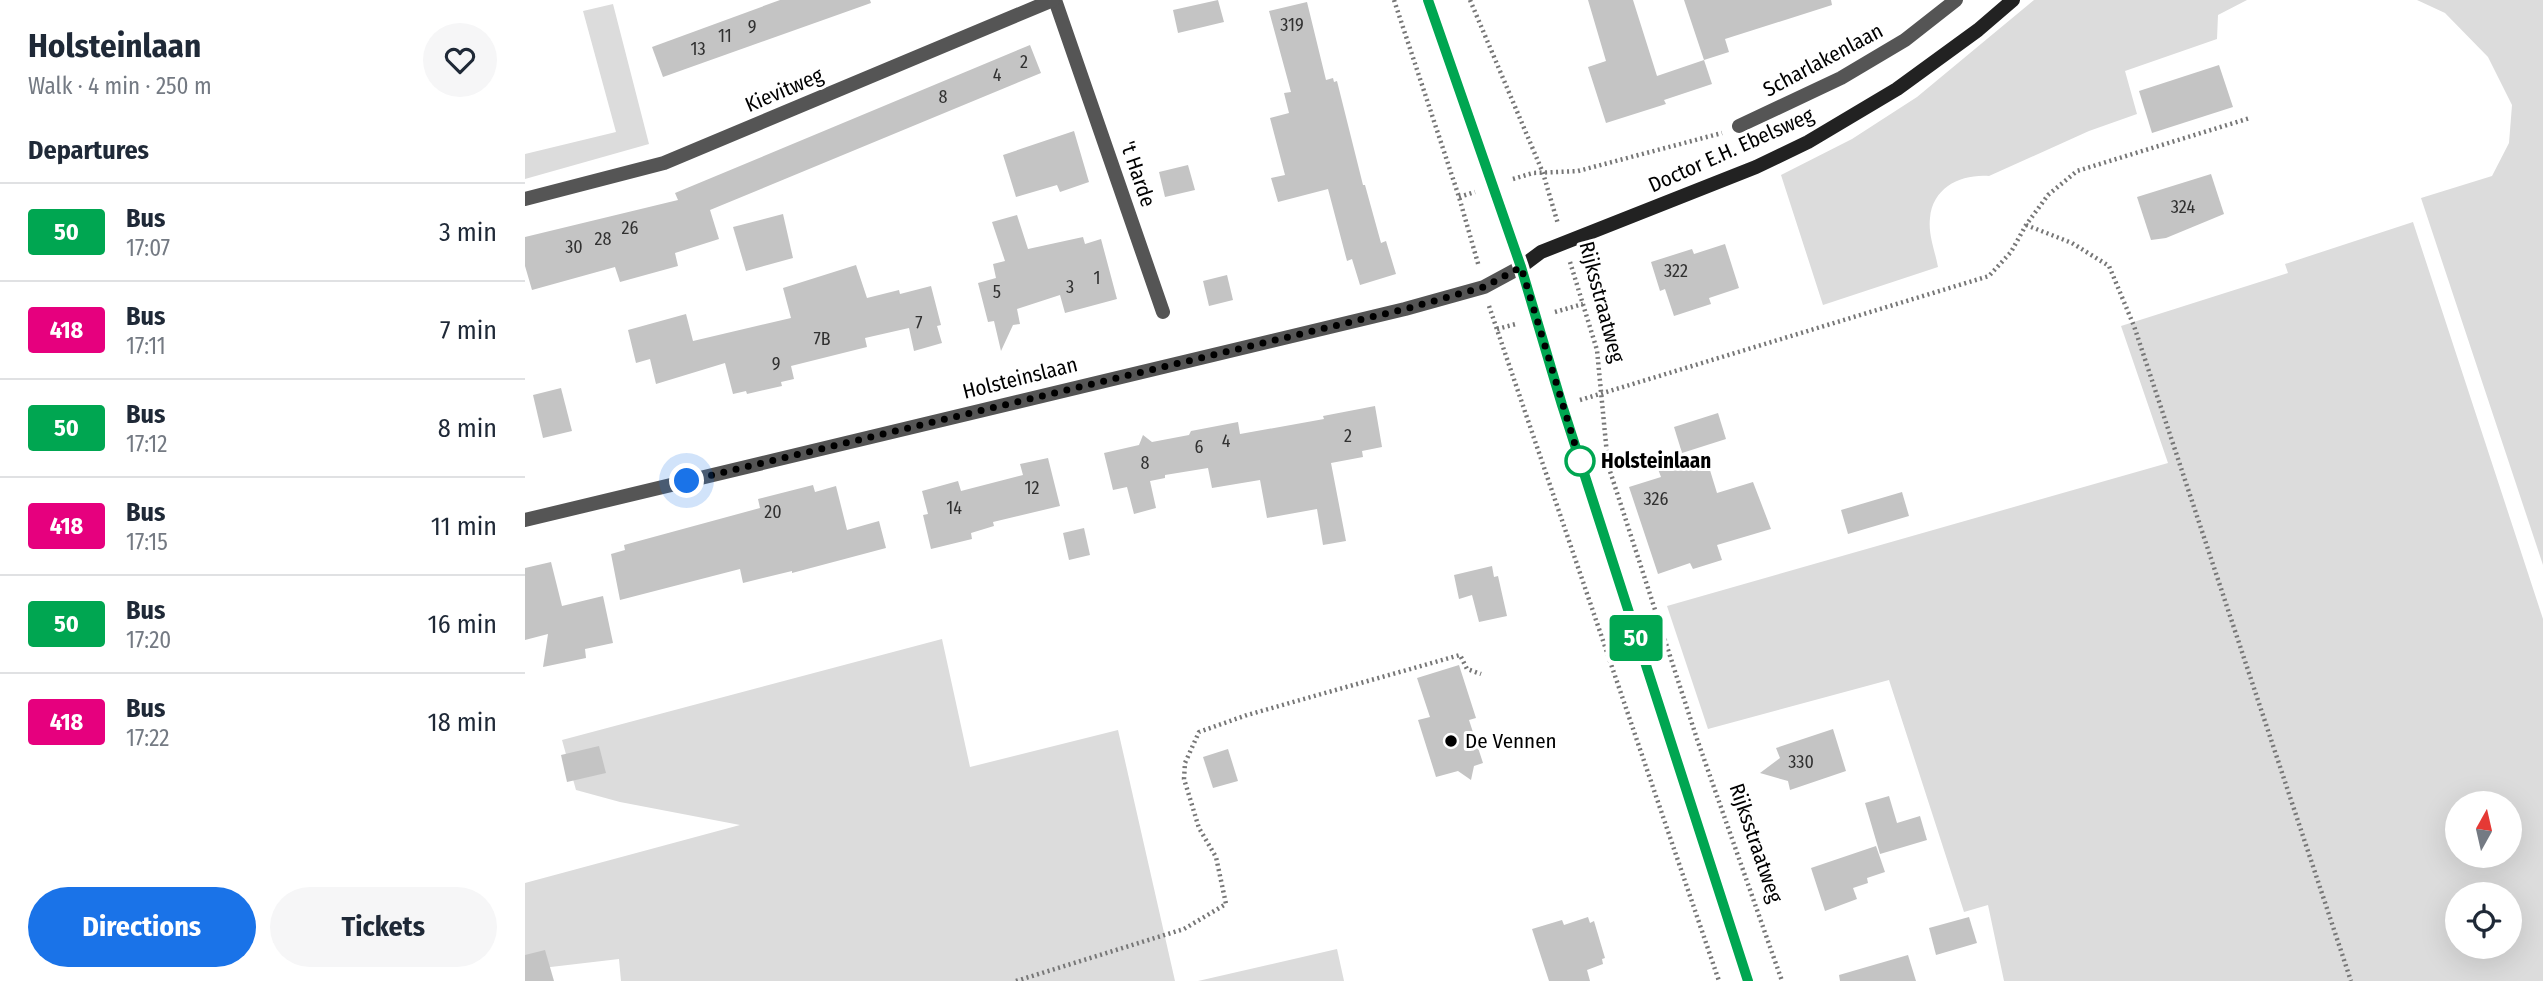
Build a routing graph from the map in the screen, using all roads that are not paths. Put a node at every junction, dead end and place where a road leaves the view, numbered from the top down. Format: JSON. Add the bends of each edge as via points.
{"nodes":[{"id":1,"x":1054,"y":0,"type":"edge"},
{"id":2,"x":1429,"y":0,"type":"edge"},
{"id":3,"x":1956,"y":0,"type":"edge"},
{"id":4,"x":2013,"y":0,"type":"edge"},
{"id":5,"x":1739,"y":126,"type":"road end"},
{"id":6,"x":525,"y":199,"type":"edge"},
{"id":7,"x":1521,"y":267,"type":"junction"},
{"id":8,"x":1163,"y":312,"type":"dead end"},
{"id":9,"x":525,"y":520,"type":"edge"},
{"id":10,"x":1748,"y":981,"type":"edge"}],
"edges":[{"from":1,"to":6,"type":"street","name":"Kievitweg","via":[[664,163]]},
{"from":1,"to":8,"type":"street","name":"'t Harde"},
{"from":2,"to":7,"type":"main road"},
{"from":3,"to":5,"type":"street","name":"Scharlakenlaan","via":[[1905,40],[1853,71]]},
{"from":4,"to":7,"type":"main road","name":"Doctor E.H. Ebelsweg","via":[[1897,89],[1808,142],[1541,251]]},
{"from":7,"to":9,"type":"street","name":"Holsteinslaan","via":[[1484,287],[1405,309]]},
{"from":7,"to":10,"type":"main road"}]}
